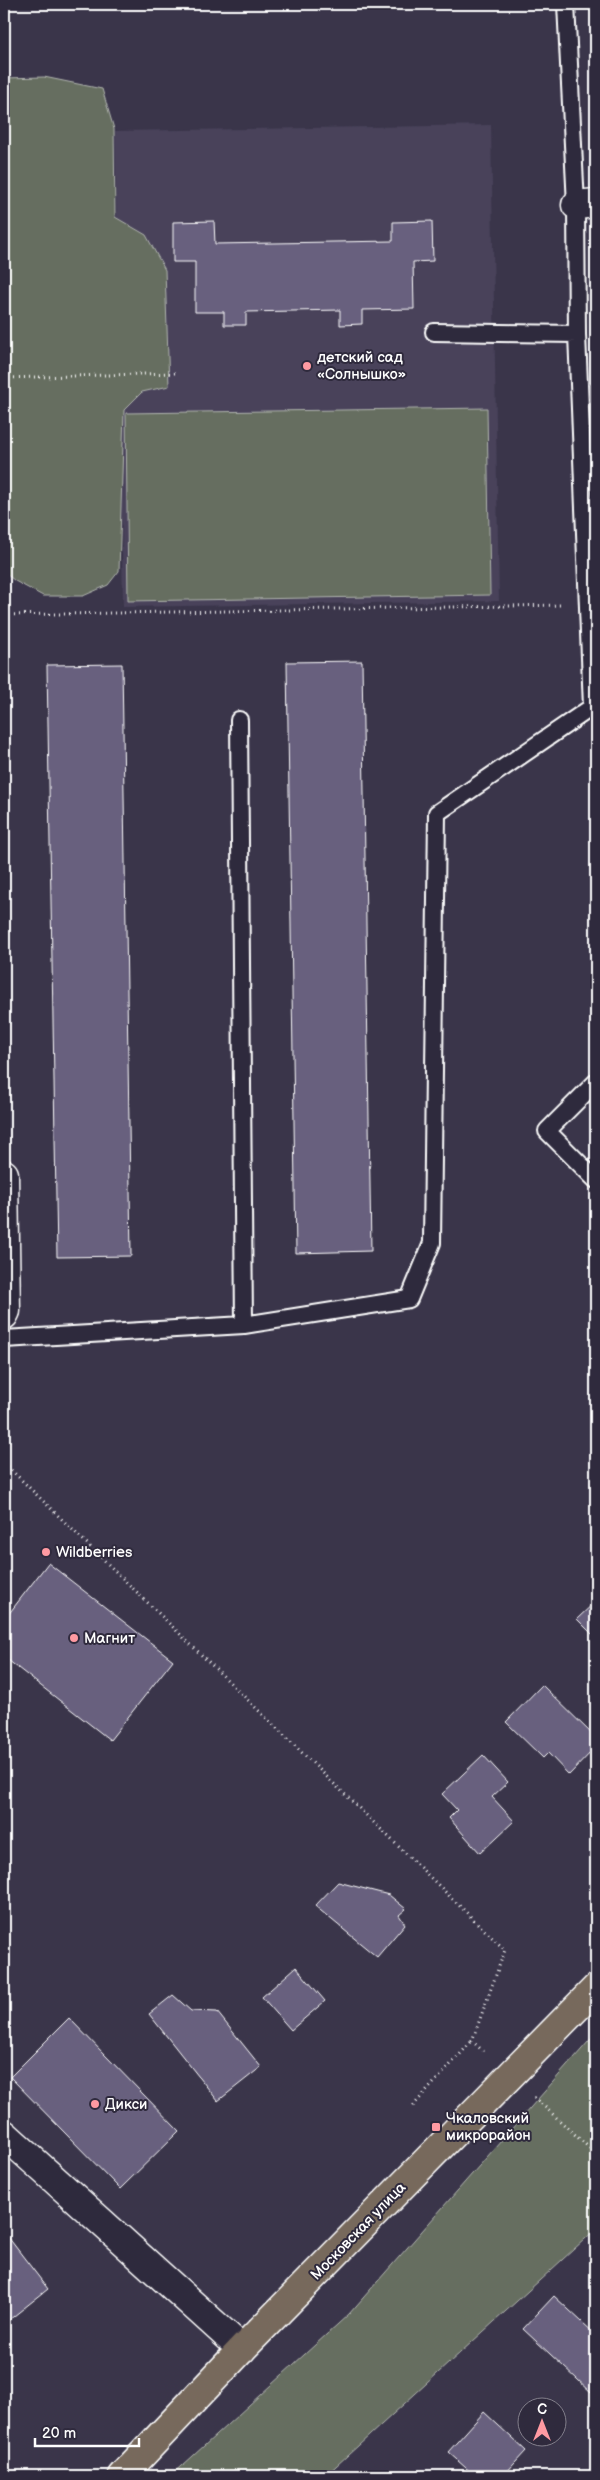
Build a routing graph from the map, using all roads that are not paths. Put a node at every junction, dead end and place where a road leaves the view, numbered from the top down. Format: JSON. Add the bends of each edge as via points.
{"nodes":[{"id":1,"x":566,"y":4,"type":"edge"},
{"id":2,"x":586,"y":204,"type":"edge"},
{"id":3,"x":434,"y":332,"type":"dead end"},
{"id":4,"x":577,"y":334,"type":"junction"},
{"id":5,"x":239,"y":720,"type":"dead end"},
{"id":6,"x":596,"y":1082,"type":"edge"},
{"id":7,"x":4,"y":1174,"type":"edge"},
{"id":8,"x":596,"y":1180,"type":"edge"},
{"id":9,"x":4,"y":1315,"type":"edge"},
{"id":10,"x":244,"y":1324,"type":"junction"},
{"id":11,"x":4,"y":1339,"type":"edge"},
{"id":12,"x":596,"y":1988,"type":"edge"},
{"id":13,"x":4,"y":2134,"type":"edge"},
{"id":14,"x":242,"y":2349,"type":"junction"},
{"id":15,"x":122,"y":2476,"type":"edge"}],
"edges":[{"from":1,"to":2,"type":"lane"},
{"from":2,"to":4,"type":"lane"},
{"from":3,"to":4,"type":"lane"},
{"from":4,"to":10,"type":"lane","via":[[592,707],[437,813],[432,1243],[409,1299]]},
{"from":5,"to":10,"type":"lane"},
{"from":6,"to":8,"type":"lane","via":[[547,1132]]},
{"from":7,"to":9,"type":"street"},
{"from":10,"to":11,"type":"lane"},
{"from":12,"to":14,"type":"main road","name":"Московская улица"},
{"from":13,"to":14,"type":"street"},
{"from":14,"to":15,"type":"main road","name":"Московская улица"}]}
